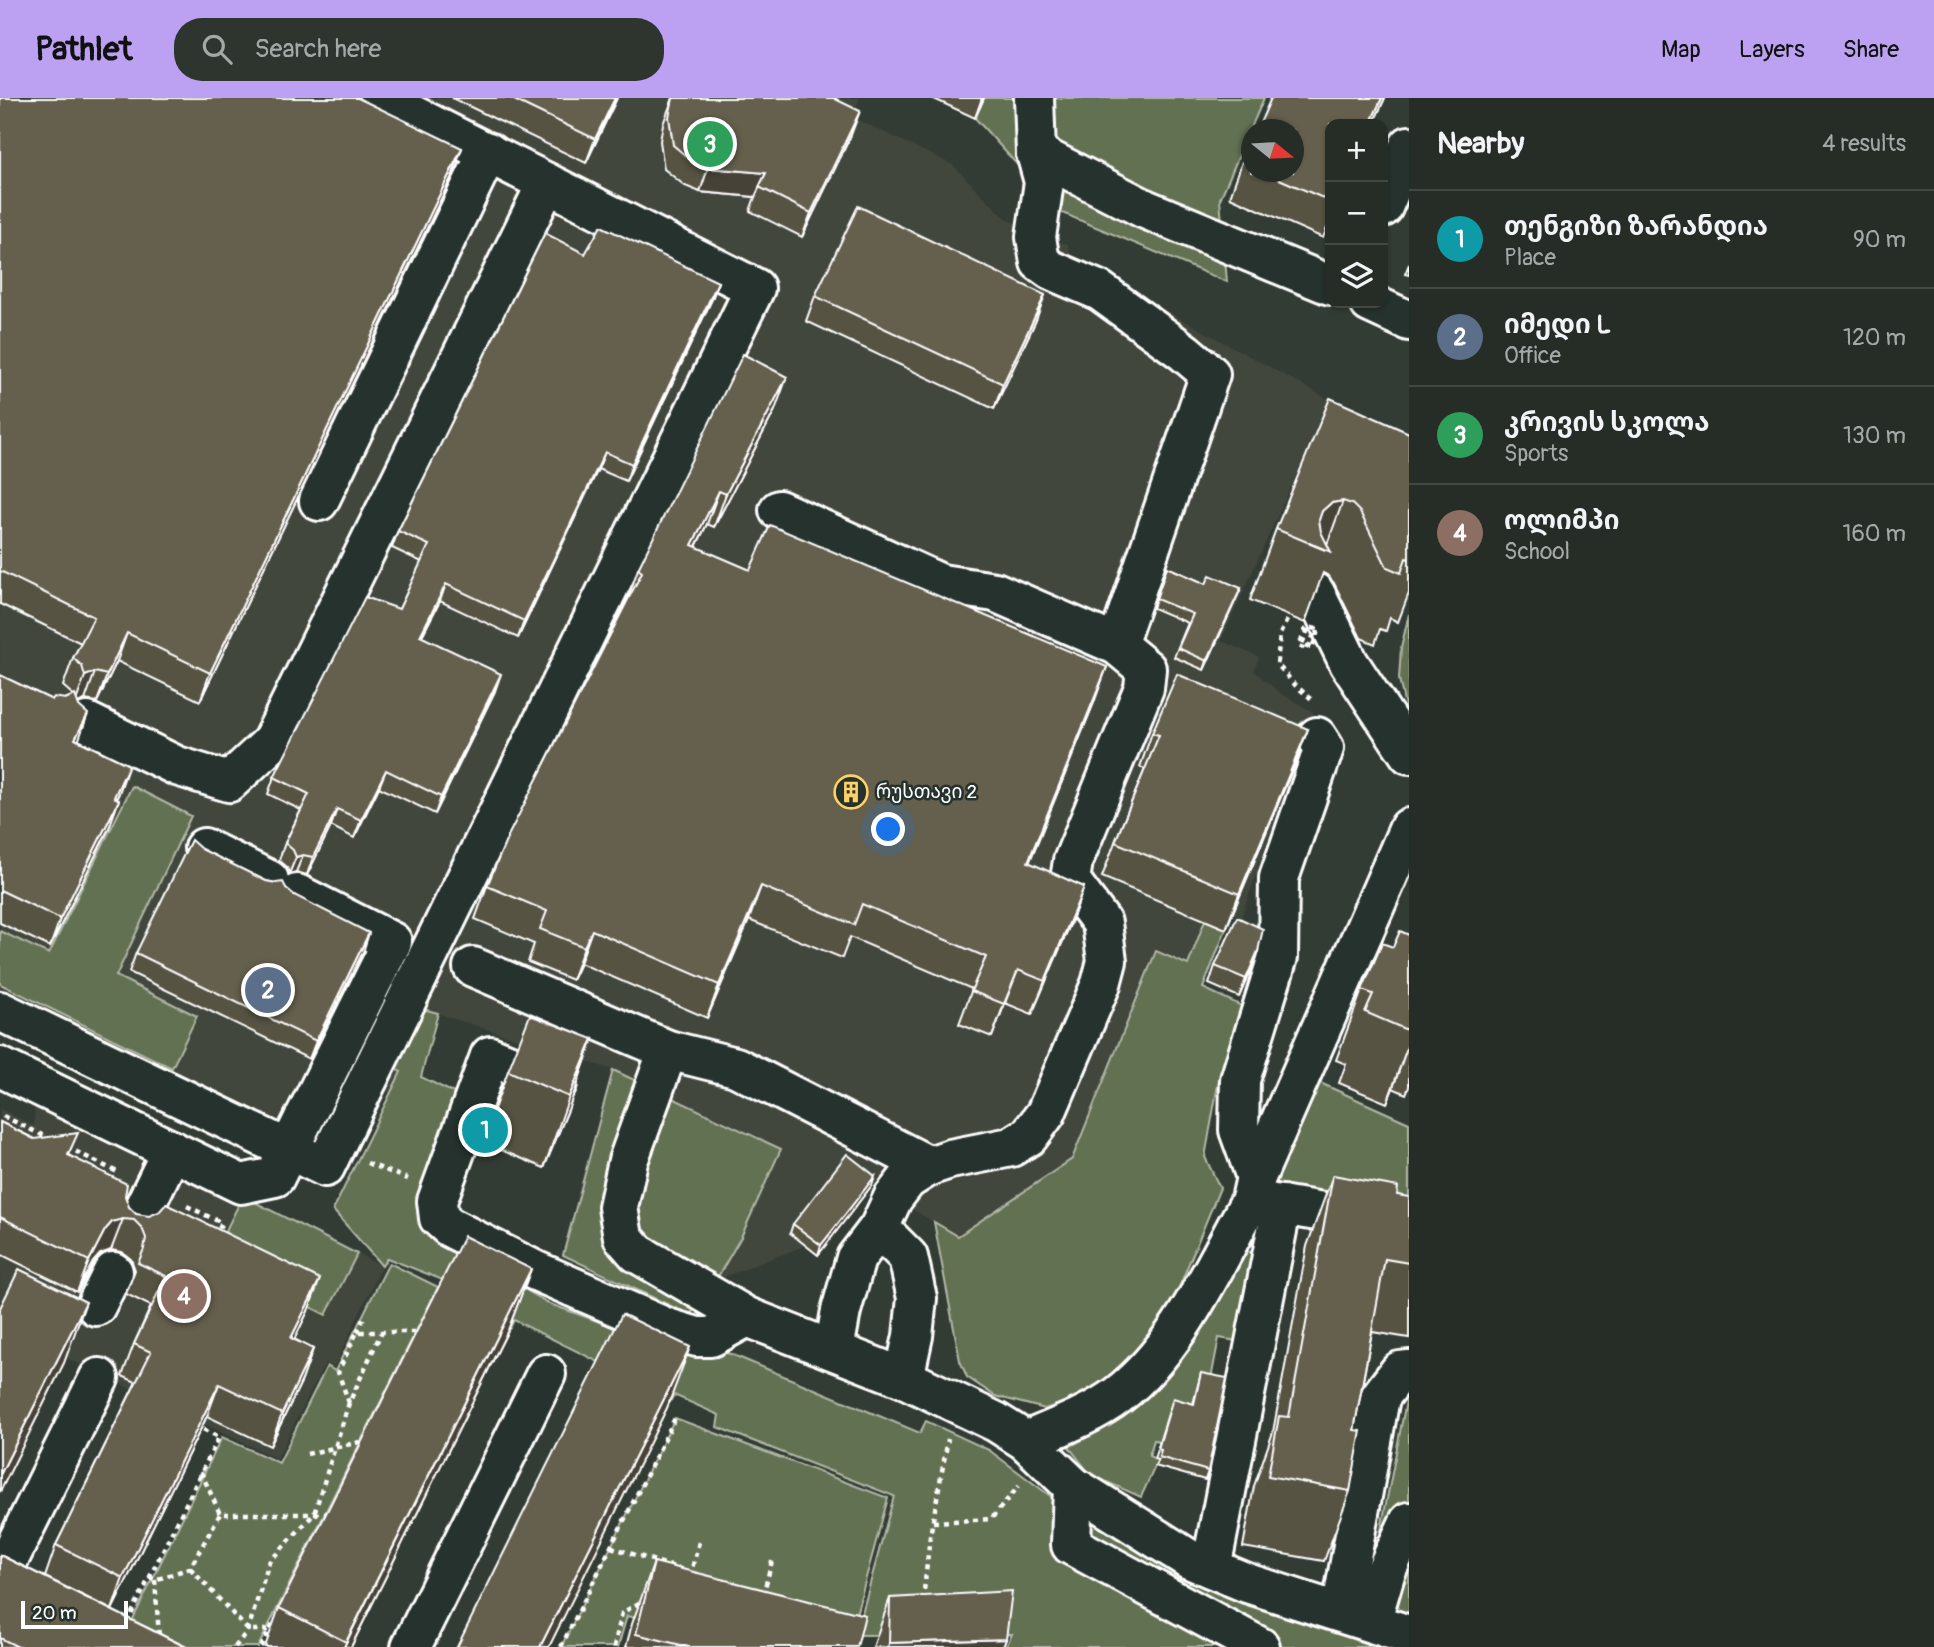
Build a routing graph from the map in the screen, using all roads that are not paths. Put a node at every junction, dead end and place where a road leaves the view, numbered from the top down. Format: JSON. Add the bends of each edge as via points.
{"nodes":[{"id":1,"x":1034,"y":98,"type":"edge"},
{"id":2,"x":400,"y":103,"type":"edge"},
{"id":3,"x":1409,"y":146,"type":"edge"},
{"id":4,"x":488,"y":152,"type":"junction"},
{"id":5,"x":1035,"y":153,"type":"junction"},
{"id":6,"x":547,"y":183,"type":"junction"},
{"id":7,"x":1388,"y":194,"type":"edge"},
{"id":8,"x":1325,"y":283,"type":"edge"},
{"id":9,"x":1381,"y":308,"type":"edge"},
{"id":10,"x":1409,"y":321,"type":"edge"},
{"id":11,"x":319,"y":501,"type":"dead end"},
{"id":12,"x":779,"y":510,"type":"dead end"},
{"id":13,"x":1309,"y":618,"type":"road end"},
{"id":14,"x":1117,"y":645,"type":"junction"},
{"id":15,"x":87,"y":722,"type":"edge"},
{"id":16,"x":1317,"y":737,"type":"road end"},
{"id":17,"x":1409,"y":754,"type":"edge"},
{"id":18,"x":1406,"y":844,"type":"edge"},
{"id":19,"x":204,"y":848,"type":"edge"},
{"id":20,"x":1394,"y":903,"type":"edge"},
{"id":21,"x":473,"y":967,"type":"dead end"},
{"id":22,"x":15,"y":1018,"type":"edge"},
{"id":23,"x":668,"y":1051,"type":"junction"},
{"id":24,"x":5,"y":1069,"type":"edge"},
{"id":25,"x":572,"y":1089,"type":"edge"},
{"id":26,"x":289,"y":1149,"type":"junction"},
{"id":27,"x":172,"y":1150,"type":"junction"},
{"id":28,"x":929,"y":1166,"type":"junction"},
{"id":29,"x":1263,"y":1194,"type":"junction"},
{"id":30,"x":135,"y":1226,"type":"edge"},
{"id":31,"x":1409,"y":1226,"type":"edge"},
{"id":32,"x":879,"y":1228,"type":"junction"},
{"id":33,"x":113,"y":1272,"type":"dead end"},
{"id":34,"x":96,"y":1306,"type":"dead end"},
{"id":35,"x":747,"y":1317,"type":"junction"},
{"id":36,"x":834,"y":1350,"type":"junction"},
{"id":37,"x":1409,"y":1370,"type":"edge"},
{"id":38,"x":546,"y":1374,"type":"dead end"},
{"id":39,"x":99,"y":1378,"type":"dead end"},
{"id":40,"x":904,"y":1378,"type":"junction"},
{"id":41,"x":1035,"y":1449,"type":"junction"},
{"id":42,"x":1073,"y":1486,"type":"junction"},
{"id":43,"x":1409,"y":1522,"type":"edge"},
{"id":44,"x":1211,"y":1568,"type":"junction"},
{"id":45,"x":8,"y":1583,"type":"edge"},
{"id":46,"x":1356,"y":1617,"type":"junction"},
{"id":47,"x":1409,"y":1635,"type":"edge"},
{"id":48,"x":411,"y":1647,"type":"edge"},
{"id":49,"x":1260,"y":1647,"type":"edge"}],
"edges":[{"from":1,"to":5,"type":"street"},
{"from":2,"to":4,"type":"street"},
{"from":3,"to":7,"type":"street"},
{"from":4,"to":6,"type":"street"},
{"from":4,"to":11,"type":"street"},
{"from":5,"to":8,"type":"street","via":[[1145,209]]},
{"from":5,"to":14,"type":"street","via":[[1044,182],[1037,237],[1040,262],[1100,291],[1210,374]]},
{"from":6,"to":15,"type":"street","via":[[271,744],[229,782],[177,766]]},
{"from":6,"to":26,"type":"street","via":[[755,288],[325,1167]]},
{"from":9,"to":10,"type":"street"},
{"from":12,"to":14,"type":"street","via":[[940,584],[995,592]]},
{"from":13,"to":17,"type":"street","via":[[1349,663]]},
{"from":14,"to":28,"type":"street","via":[[1146,669],[1143,688],[1073,861],[1070,880],[1102,923],[1107,961],[1101,984],[1046,1113],[1029,1136],[1011,1147]]},
{"from":16,"to":29,"type":"street","via":[[1324,748],[1279,878],[1278,957],[1240,1080],[1239,1130]]},
{"from":18,"to":20,"type":"street"},
{"from":19,"to":26,"type":"street","via":[[392,942]]},
{"from":20,"to":29,"type":"street"},
{"from":21,"to":23,"type":"street"},
{"from":22,"to":24,"type":"street"},
{"from":22,"to":26,"type":"street"},
{"from":23,"to":28,"type":"street","via":[[736,1067]]},
{"from":23,"to":35,"type":"street","via":[[628,1161],[618,1207],[623,1237],[637,1253]]},
{"from":24,"to":27,"type":"street"},
{"from":25,"to":35,"type":"street","via":[[489,1055],[436,1202],[439,1218],[536,1271],[667,1328],[711,1337]]},
{"from":26,"to":27,"type":"street","via":[[275,1177],[241,1184]]},
{"from":27,"to":30,"type":"street"},
{"from":28,"to":32,"type":"street","via":[[907,1180]]},
{"from":29,"to":31,"type":"street"},
{"from":29,"to":41,"type":"street","via":[[1180,1327],[1150,1365],[1117,1396]]},
{"from":29,"to":44,"type":"street"},
{"from":32,"to":36,"type":"street","via":[[856,1258]]},
{"from":32,"to":40,"type":"street","via":[[908,1256],[917,1298]]},
{"from":33,"to":34,"type":"street"},
{"from":35,"to":36,"type":"street"},
{"from":36,"to":40,"type":"street"},
{"from":37,"to":46,"type":"street","via":[[1400,1371],[1380,1397]]},
{"from":38,"to":48,"type":"street"},
{"from":39,"to":45,"type":"street"},
{"from":40,"to":41,"type":"street","via":[[996,1422]]},
{"from":41,"to":42,"type":"street"},
{"from":42,"to":44,"type":"street","via":[[1189,1559]]},
{"from":42,"to":49,"type":"street","via":[[1071,1545]]},
{"from":43,"to":46,"type":"street","via":[[1386,1571]]},
{"from":44,"to":46,"type":"street"},
{"from":46,"to":47,"type":"street"}]}
